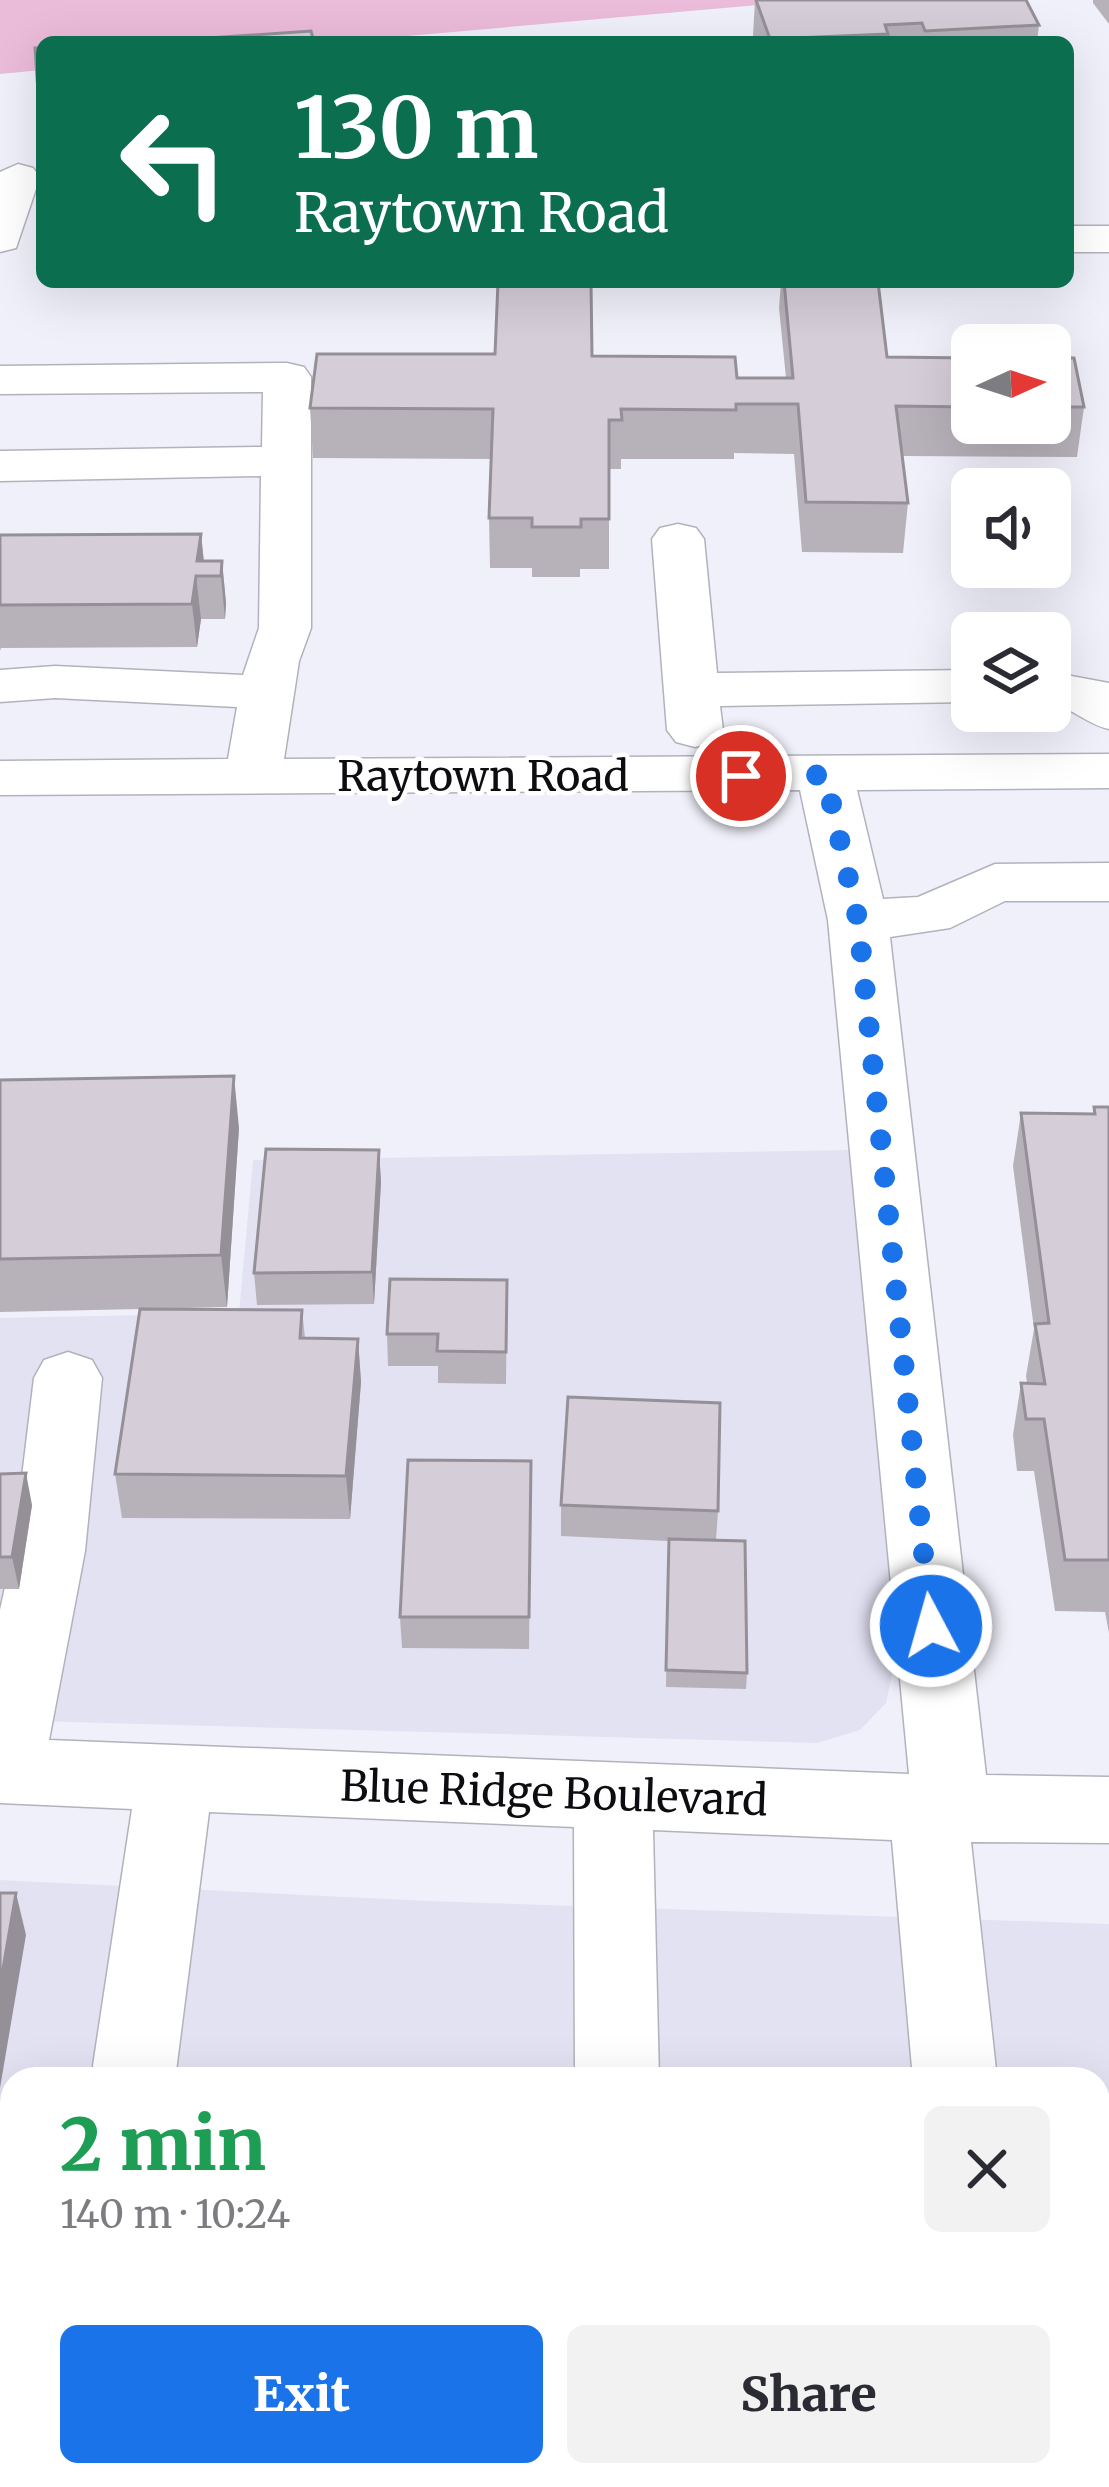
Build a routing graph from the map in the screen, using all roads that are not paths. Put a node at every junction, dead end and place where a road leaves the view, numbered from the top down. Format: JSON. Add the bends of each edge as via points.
{"nodes":[{"id":1,"x":18,"y":177,"type":"dead end"},
{"id":2,"x":0,"y":239,"type":"edge"},
{"id":3,"x":1074,"y":239,"type":"edge"},
{"id":4,"x":1109,"y":239,"type":"edge"},
{"id":5,"x":0,"y":256,"type":"edge"},
{"id":6,"x":36,"y":261,"type":"edge"},
{"id":7,"x":0,"y":380,"type":"edge"},
{"id":8,"x":284,"y":460,"type":"junction"},
{"id":9,"x":0,"y":466,"type":"edge"},
{"id":10,"x":678,"y":539,"type":"dead end"},
{"id":11,"x":0,"y":686,"type":"edge"},
{"id":12,"x":951,"y":686,"type":"edge"},
{"id":13,"x":691,"y":690,"type":"junction"},
{"id":14,"x":267,"y":692,"type":"junction"},
{"id":15,"x":1071,"y":692,"type":"edge"},
{"id":16,"x":1109,"y":713,"type":"edge"},
{"id":17,"x":1109,"y":770,"type":"edge"},
{"id":18,"x":825,"y":775,"type":"junction"},
{"id":19,"x":699,"y":776,"type":"junction"},
{"id":20,"x":253,"y":777,"type":"junction"},
{"id":21,"x":0,"y":778,"type":"edge"},
{"id":22,"x":1109,"y":882,"type":"edge"},
{"id":23,"x":858,"y":920,"type":"junction"},
{"id":24,"x":68,"y":1378,"type":"dead end"},
{"id":25,"x":2,"y":1771,"type":"edge"},
{"id":26,"x":175,"y":1778,"type":"junction"},
{"id":27,"x":613,"y":1796,"type":"junction"},
{"id":28,"x":940,"y":1808,"type":"junction"},
{"id":29,"x":1109,"y":1810,"type":"edge"},
{"id":30,"x":136,"y":2067,"type":"edge"},
{"id":31,"x":617,"y":2067,"type":"edge"},
{"id":32,"x":955,"y":2067,"type":"edge"}],
"edges":[{"from":1,"to":2,"type":"street"},
{"from":3,"to":4,"type":"street"},
{"from":5,"to":6,"type":"street"},
{"from":7,"to":8,"type":"street","via":[[287,377]]},
{"from":8,"to":9,"type":"street"},
{"from":8,"to":14,"type":"street","via":[[285,628]]},
{"from":10,"to":13,"type":"street"},
{"from":11,"to":14,"type":"street"},
{"from":12,"to":13,"type":"street"},
{"from":13,"to":19,"type":"street"},
{"from":14,"to":20,"type":"street"},
{"from":15,"to":16,"type":"street","via":[[1090,695]]},
{"from":17,"to":18,"type":"street","name":"Raytown Road"},
{"from":18,"to":19,"type":"street","name":"Raytown Road"},
{"from":18,"to":23,"type":"street"},
{"from":19,"to":20,"type":"street","name":"Raytown Road"},
{"from":20,"to":21,"type":"street","name":"Raytown Road"},
{"from":22,"to":23,"type":"street","via":[[995,884],[929,915]]},
{"from":23,"to":28,"type":"street"},
{"from":24,"to":25,"type":"street","via":[[49,1551]]},
{"from":25,"to":26,"type":"street","name":"Blue Ridge Boulevard"},
{"from":26,"to":27,"type":"street","name":"Blue Ridge Boulevard"},
{"from":26,"to":30,"type":"street"},
{"from":27,"to":28,"type":"street","name":"Blue Ridge Boulevard"},
{"from":27,"to":31,"type":"street"},
{"from":28,"to":29,"type":"street","name":"Blue Ridge Boulevard"},
{"from":28,"to":32,"type":"street"}]}
